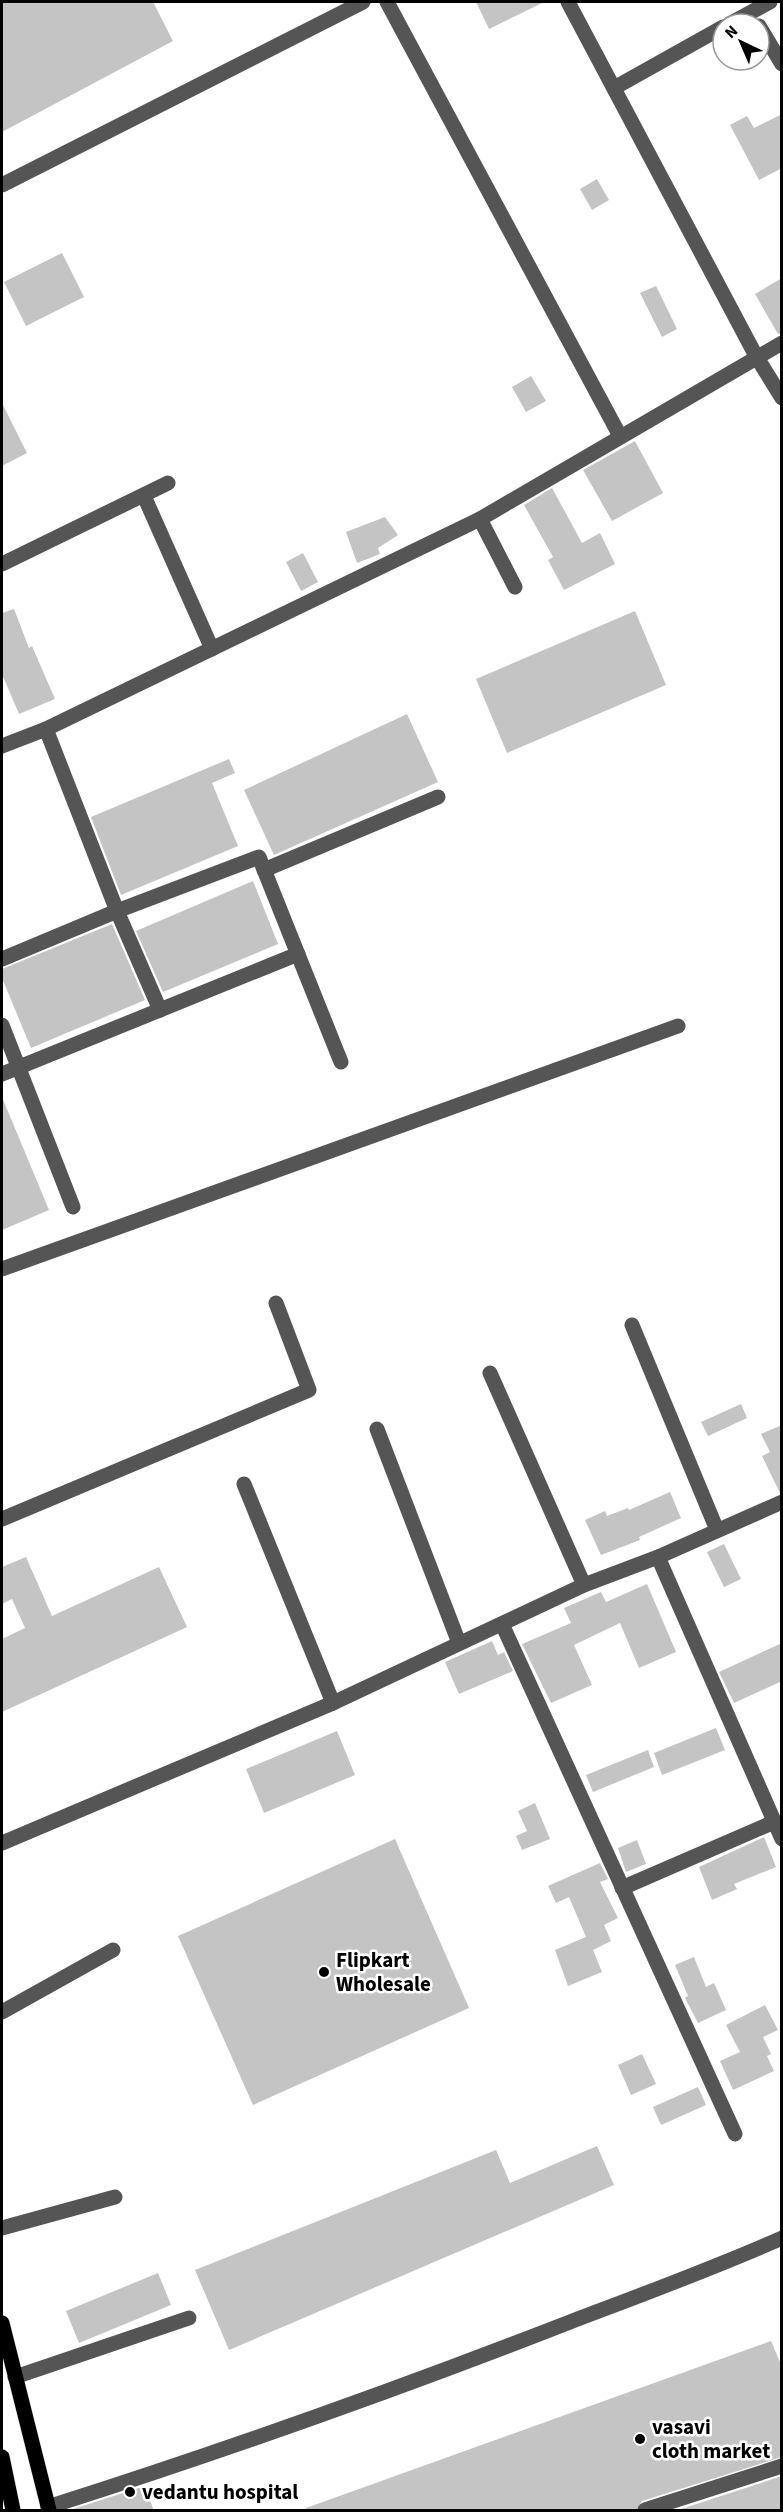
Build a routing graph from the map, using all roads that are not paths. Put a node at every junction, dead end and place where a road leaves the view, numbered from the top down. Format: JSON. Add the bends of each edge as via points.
{"nodes":[{"id":1,"x":363,"y":2,"type":"edge"},
{"id":2,"x":387,"y":2,"type":"edge"},
{"id":3,"x":568,"y":2,"type":"edge"},
{"id":4,"x":711,"y":34,"type":"edge"},
{"id":5,"x":771,"y":46,"type":"edge"},
{"id":6,"x":782,"y":64,"type":"edge"},
{"id":7,"x":614,"y":88,"type":"junction"},
{"id":8,"x":2,"y":185,"type":"edge"},
{"id":9,"x":782,"y":343,"type":"edge"},
{"id":10,"x":756,"y":356,"type":"junction"},
{"id":11,"x":782,"y":398,"type":"edge"},
{"id":12,"x":620,"y":436,"type":"junction"},
{"id":13,"x":168,"y":483,"type":"dead end"},
{"id":14,"x":144,"y":496,"type":"junction"},
{"id":15,"x":480,"y":519,"type":"junction"},
{"id":16,"x":2,"y":564,"type":"edge"},
{"id":17,"x":515,"y":587,"type":"dead end"},
{"id":18,"x":212,"y":649,"type":"junction"},
{"id":19,"x":46,"y":729,"type":"junction"},
{"id":20,"x":2,"y":746,"type":"edge"},
{"id":21,"x":438,"y":797,"type":"dead end"},
{"id":22,"x":264,"y":870,"type":"junction"},
{"id":23,"x":117,"y":911,"type":"junction"},
{"id":24,"x":298,"y":954,"type":"junction"},
{"id":25,"x":2,"y":959,"type":"edge"},
{"id":26,"x":160,"y":1010,"type":"junction"},
{"id":27,"x":2,"y":1025,"type":"edge"},
{"id":28,"x":678,"y":1026,"type":"dead end"},
{"id":29,"x":341,"y":1062,"type":"dead end"},
{"id":30,"x":18,"y":1068,"type":"junction"},
{"id":31,"x":2,"y":1074,"type":"edge"},
{"id":32,"x":73,"y":1208,"type":"dead end"},
{"id":33,"x":2,"y":1269,"type":"edge"},
{"id":34,"x":276,"y":1303,"type":"dead end"},
{"id":35,"x":632,"y":1325,"type":"dead end"},
{"id":36,"x":490,"y":1373,"type":"dead end"},
{"id":37,"x":377,"y":1429,"type":"dead end"},
{"id":38,"x":244,"y":1484,"type":"dead end"},
{"id":39,"x":782,"y":1502,"type":"edge"},
{"id":40,"x":2,"y":1519,"type":"edge"},
{"id":41,"x":717,"y":1530,"type":"junction"},
{"id":42,"x":658,"y":1557,"type":"junction"},
{"id":43,"x":584,"y":1585,"type":"junction"},
{"id":44,"x":502,"y":1624,"type":"junction"},
{"id":45,"x":459,"y":1643,"type":"junction"},
{"id":46,"x":333,"y":1703,"type":"junction"},
{"id":47,"x":774,"y":1822,"type":"junction"},
{"id":48,"x":782,"y":1839,"type":"edge"},
{"id":49,"x":2,"y":1843,"type":"edge"},
{"id":50,"x":622,"y":1887,"type":"junction"},
{"id":51,"x":113,"y":1950,"type":"dead end"},
{"id":52,"x":2,"y":2012,"type":"edge"},
{"id":53,"x":735,"y":2134,"type":"dead end"},
{"id":54,"x":115,"y":2198,"type":"dead end"},
{"id":55,"x":2,"y":2228,"type":"edge"},
{"id":56,"x":782,"y":2238,"type":"edge"},
{"id":57,"x":189,"y":2318,"type":"dead end"},
{"id":58,"x":2,"y":2323,"type":"edge"},
{"id":59,"x":15,"y":2378,"type":"junction"},
{"id":60,"x":2,"y":2457,"type":"edge"},
{"id":61,"x":782,"y":2466,"type":"edge"},
{"id":62,"x":4,"y":2482,"type":"edge"},
{"id":63,"x":48,"y":2509,"type":"edge"},
{"id":64,"x":13,"y":2511,"type":"edge"},
{"id":65,"x":645,"y":2511,"type":"edge"}],
"edges":[{"from":1,"to":8,"type":"street"},
{"from":2,"to":12,"type":"street"},
{"from":3,"to":7,"type":"street"},
{"from":4,"to":7,"type":"street"},
{"from":5,"to":6,"type":"street"},
{"from":7,"to":10,"type":"street"},
{"from":9,"to":10,"type":"street"},
{"from":10,"to":11,"type":"street"},
{"from":10,"to":12,"type":"street"},
{"from":12,"to":15,"type":"street"},
{"from":13,"to":14,"type":"street"},
{"from":14,"to":16,"type":"street"},
{"from":14,"to":18,"type":"street"},
{"from":15,"to":17,"type":"street"},
{"from":15,"to":18,"type":"street"},
{"from":18,"to":19,"type":"street"},
{"from":19,"to":20,"type":"street"},
{"from":19,"to":23,"type":"street"},
{"from":21,"to":22,"type":"street"},
{"from":22,"to":23,"type":"street","via":[[259,857]]},
{"from":22,"to":24,"type":"street"},
{"from":23,"to":25,"type":"street"},
{"from":23,"to":26,"type":"street"},
{"from":24,"to":26,"type":"street"},
{"from":24,"to":29,"type":"street"},
{"from":26,"to":30,"type":"street"},
{"from":27,"to":30,"type":"street"},
{"from":28,"to":33,"type":"street"},
{"from":30,"to":31,"type":"street"},
{"from":30,"to":32,"type":"street"},
{"from":34,"to":40,"type":"street","via":[[309,1390]]},
{"from":35,"to":41,"type":"street"},
{"from":36,"to":43,"type":"street"},
{"from":37,"to":45,"type":"street"},
{"from":38,"to":46,"type":"street"},
{"from":39,"to":41,"type":"street"},
{"from":41,"to":42,"type":"street"},
{"from":42,"to":43,"type":"street"},
{"from":42,"to":47,"type":"street"},
{"from":43,"to":44,"type":"street"},
{"from":44,"to":45,"type":"street"},
{"from":44,"to":50,"type":"street"},
{"from":45,"to":46,"type":"street"},
{"from":46,"to":49,"type":"street"},
{"from":47,"to":48,"type":"street"},
{"from":47,"to":50,"type":"street"},
{"from":50,"to":53,"type":"street"},
{"from":51,"to":52,"type":"street"},
{"from":54,"to":55,"type":"street"},
{"from":56,"to":63,"type":"street","via":[[278,2432]]},
{"from":57,"to":59,"type":"street"},
{"from":58,"to":59,"type":"main road"},
{"from":59,"to":63,"type":"main road"},
{"from":60,"to":62,"type":"main road"},
{"from":61,"to":65,"type":"street"},
{"from":62,"to":64,"type":"main road"}]}
